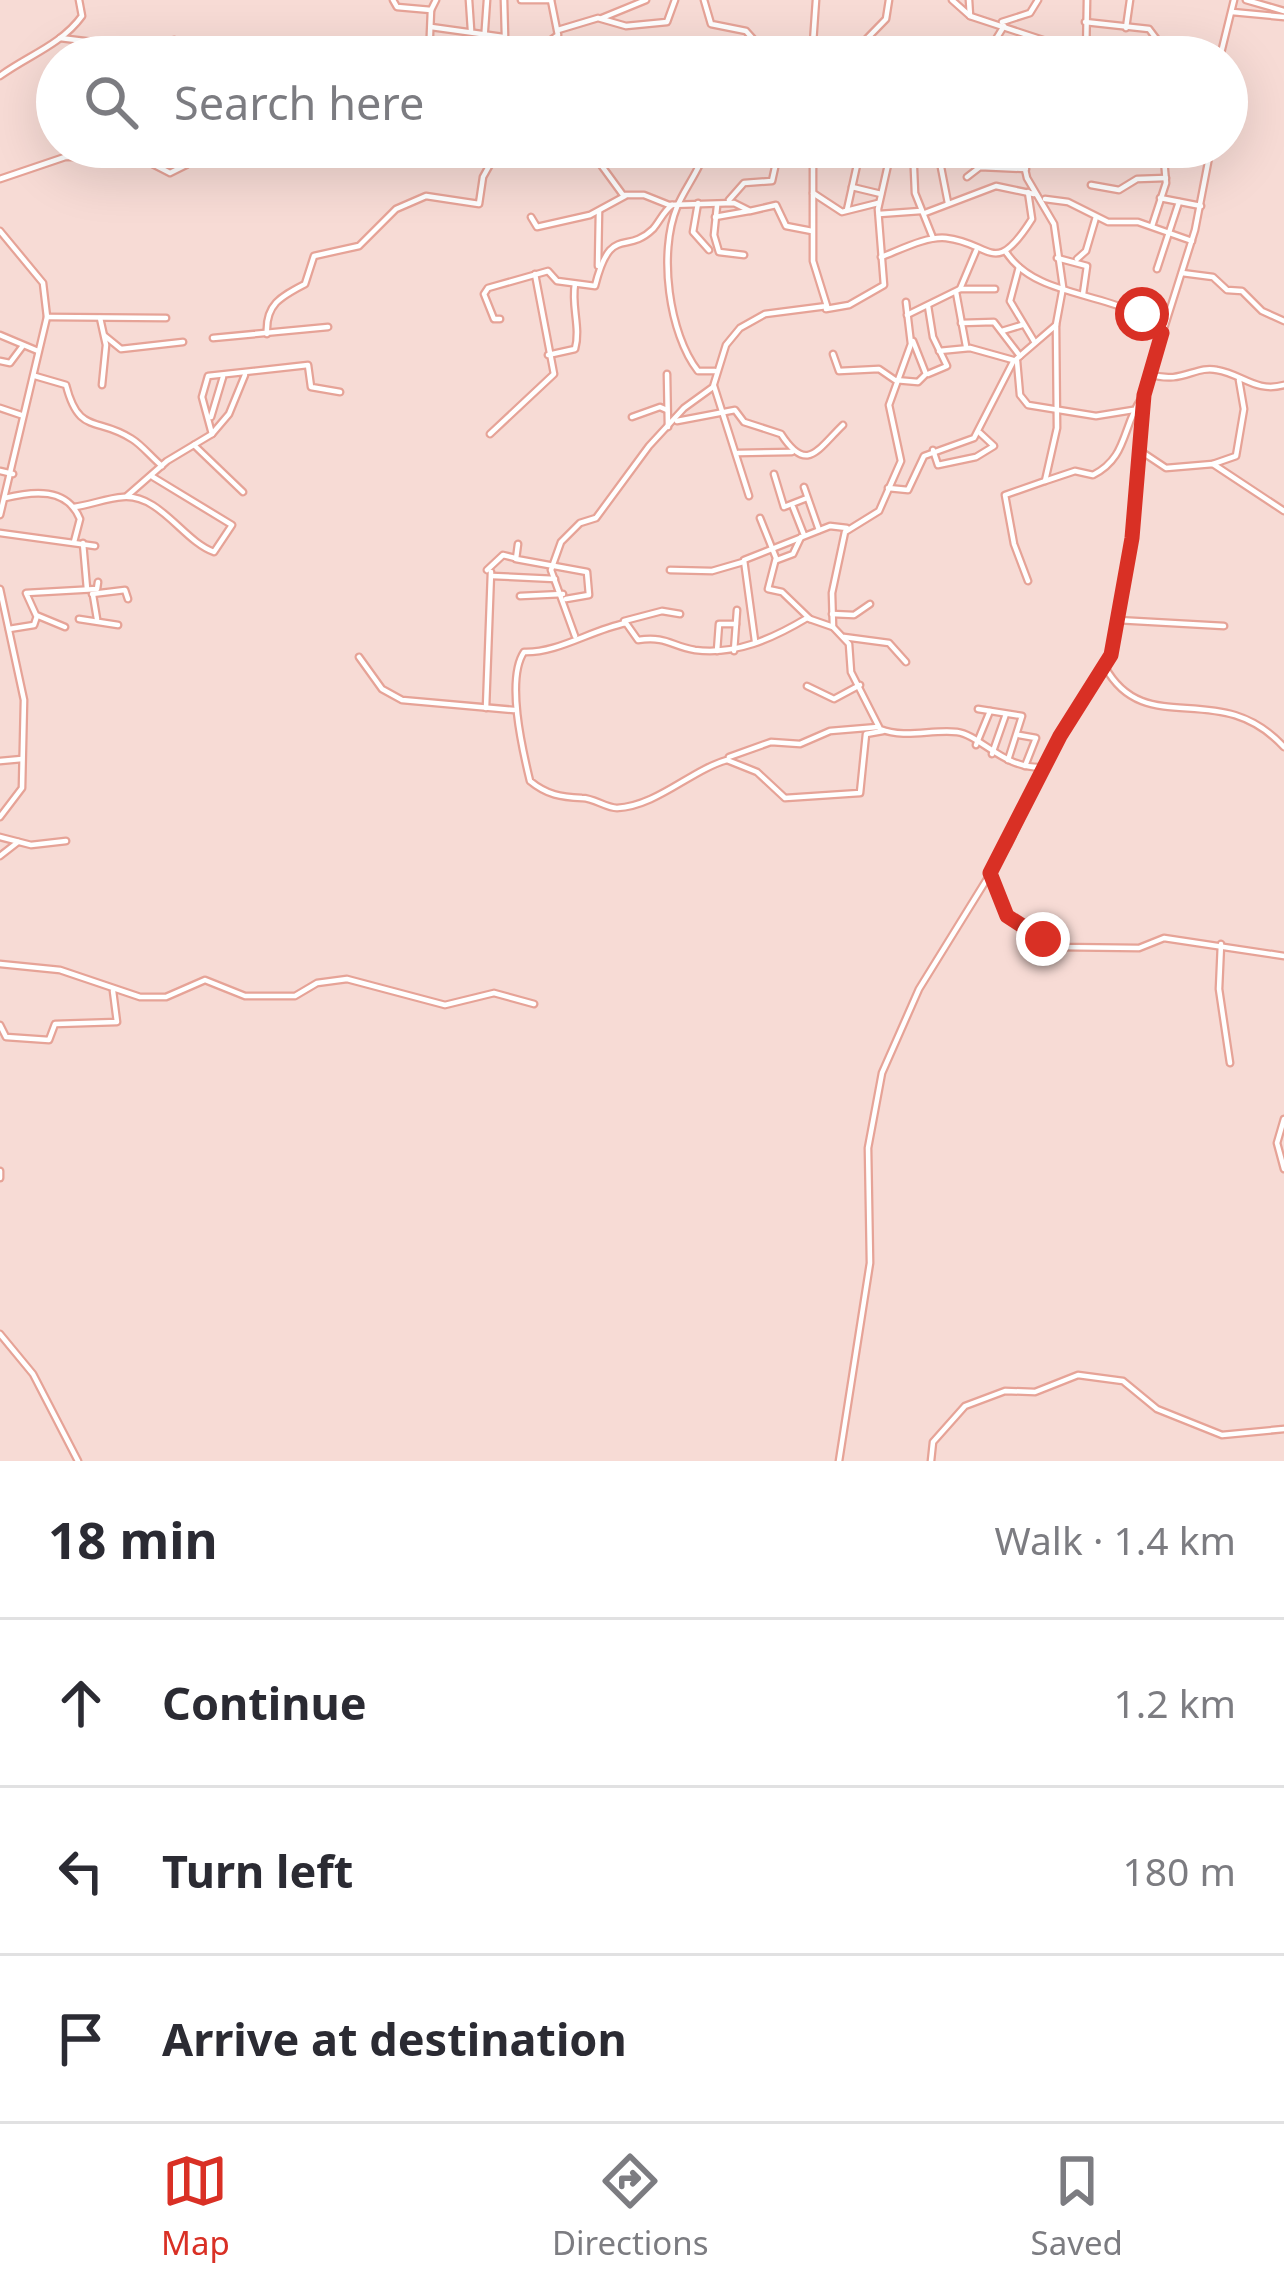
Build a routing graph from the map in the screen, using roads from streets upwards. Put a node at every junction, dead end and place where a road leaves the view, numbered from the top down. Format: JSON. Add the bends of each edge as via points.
{"nodes":[{"id":1,"x":79,"y":0,"type":"edge"},
{"id":2,"x":393,"y":0,"type":"edge"},
{"id":3,"x":436,"y":0,"type":"edge"},
{"id":4,"x":469,"y":0,"type":"edge"},
{"id":5,"x":487,"y":0,"type":"edge"},
{"id":6,"x":504,"y":0,"type":"edge"},
{"id":7,"x":520,"y":0,"type":"edge"},
{"id":8,"x":551,"y":0,"type":"edge"},
{"id":9,"x":646,"y":0,"type":"edge"},
{"id":10,"x":675,"y":0,"type":"edge"},
{"id":11,"x":704,"y":0,"type":"edge"},
{"id":12,"x":816,"y":0,"type":"edge"},
{"id":13,"x":889,"y":0,"type":"edge"},
{"id":14,"x":952,"y":0,"type":"edge"},
{"id":15,"x":967,"y":0,"type":"edge"},
{"id":16,"x":1038,"y":0,"type":"edge"},
{"id":17,"x":1087,"y":0,"type":"edge"},
{"id":18,"x":1130,"y":0,"type":"edge"},
{"id":19,"x":1234,"y":0,"type":"edge"},
{"id":20,"x":1246,"y":0,"type":"edge"},
{"id":21,"x":957,"y":8,"type":"junction"},
{"id":22,"x":431,"y":10,"type":"junction"},
{"id":23,"x":1232,"y":12,"type":"junction"},
{"id":24,"x":1284,"y":14,"type":"edge"},
{"id":25,"x":970,"y":16,"type":"junction"},
{"id":26,"x":602,"y":19,"type":"junction"},
{"id":27,"x":996,"y":22,"type":"junction"},
{"id":28,"x":1085,"y":22,"type":"junction"},
{"id":29,"x":1004,"y":26,"type":"junction"},
{"id":30,"x":431,"y":27,"type":"junction"},
{"id":31,"x":1126,"y":28,"type":"junction"},
{"id":32,"x":558,"y":30,"type":"junction"},
{"id":33,"x":471,"y":33,"type":"junction"},
{"id":34,"x":486,"y":35,"type":"junction"},
{"id":35,"x":62,"y":36,"type":"edge"},
{"id":36,"x":430,"y":36,"type":"edge"},
{"id":37,"x":491,"y":36,"type":"edge"},
{"id":38,"x":505,"y":36,"type":"edge"},
{"id":39,"x":553,"y":36,"type":"edge"},
{"id":40,"x":748,"y":36,"type":"edge"},
{"id":41,"x":813,"y":36,"type":"edge"},
{"id":42,"x":866,"y":36,"type":"edge"},
{"id":43,"x":998,"y":36,"type":"edge"},
{"id":44,"x":1034,"y":36,"type":"edge"},
{"id":45,"x":1085,"y":36,"type":"edge"},
{"id":46,"x":1154,"y":36,"type":"edge"},
{"id":47,"x":1226,"y":36,"type":"edge"},
{"id":48,"x":36,"y":53,"type":"edge"},
{"id":49,"x":0,"y":76,"type":"edge"},
{"id":50,"x":36,"y":167,"type":"edge"},
{"id":51,"x":488,"y":168,"type":"edge"},
{"id":52,"x":606,"y":168,"type":"edge"},
{"id":53,"x":694,"y":168,"type":"edge"},
{"id":54,"x":774,"y":168,"type":"edge"},
{"id":55,"x":811,"y":168,"type":"edge"},
{"id":56,"x":856,"y":168,"type":"edge"},
{"id":57,"x":888,"y":168,"type":"edge"},
{"id":58,"x":914,"y":168,"type":"edge"},
{"id":59,"x":942,"y":168,"type":"edge"},
{"id":60,"x":975,"y":168,"type":"edge"},
{"id":61,"x":1008,"y":168,"type":"edge"},
{"id":62,"x":1165,"y":168,"type":"edge"},
{"id":63,"x":1207,"y":168,"type":"edge"},
{"id":64,"x":1026,"y":169,"type":"joint"},
{"id":65,"x":967,"y":177,"type":"dead end"},
{"id":66,"x":1166,"y":178,"type":"junction"},
{"id":67,"x":0,"y":179,"type":"edge"},
{"id":68,"x":1091,"y":185,"type":"dead end"},
{"id":69,"x":852,"y":187,"type":"junction"},
{"id":70,"x":810,"y":188,"type":"junction"},
{"id":71,"x":1028,"y":192,"type":"junction"},
{"id":72,"x":625,"y":196,"type":"junction"},
{"id":73,"x":1160,"y":198,"type":"junction"},
{"id":74,"x":882,"y":199,"type":"junction"},
{"id":75,"x":1043,"y":199,"type":"junction"},
{"id":76,"x":1179,"y":202,"type":"junction"},
{"id":77,"x":698,"y":203,"type":"junction"},
{"id":78,"x":948,"y":203,"type":"junction"},
{"id":79,"x":675,"y":205,"type":"junction"},
{"id":80,"x":721,"y":205,"type":"junction"},
{"id":81,"x":1201,"y":206,"type":"junction"},
{"id":82,"x":848,"y":210,"type":"junction"},
{"id":83,"x":749,"y":211,"type":"junction"},
{"id":84,"x":599,"y":212,"type":"junction"},
{"id":85,"x":924,"y":212,"type":"junction"},
{"id":86,"x":878,"y":214,"type":"junction"},
{"id":87,"x":531,"y":217,"type":"dead end"},
{"id":88,"x":715,"y":217,"type":"junction"},
{"id":89,"x":1096,"y":217,"type":"junction"},
{"id":90,"x":1152,"y":226,"type":"junction"},
{"id":91,"x":0,"y":231,"type":"edge"},
{"id":92,"x":812,"y":231,"type":"junction"},
{"id":93,"x":1170,"y":233,"type":"junction"},
{"id":94,"x":933,"y":238,"type":"junction"},
{"id":95,"x":1192,"y":242,"type":"junction"},
{"id":96,"x":709,"y":250,"type":"dead end"},
{"id":97,"x":1005,"y":250,"type":"junction"},
{"id":98,"x":976,"y":251,"type":"junction"},
{"id":99,"x":744,"y":255,"type":"dead end"},
{"id":100,"x":881,"y":257,"type":"junction"},
{"id":101,"x":1058,"y":257,"type":"junction"},
{"id":102,"x":1075,"y":260,"type":"junction"},
{"id":103,"x":598,"y":266,"type":"junction"},
{"id":104,"x":1019,"y":267,"type":"junction"},
{"id":105,"x":1157,"y":269,"type":"dead end"},
{"id":106,"x":1182,"y":273,"type":"junction"},
{"id":107,"x":535,"y":274,"type":"junction"},
{"id":108,"x":575,"y":284,"type":"junction"},
{"id":109,"x":1063,"y":287,"type":"junction"},
{"id":110,"x":994,"y":289,"type":"dead end"},
{"id":111,"x":958,"y":291,"type":"junction"},
{"id":112,"x":1083,"y":295,"type":"junction"},
{"id":113,"x":906,"y":302,"type":"dead end"},
{"id":114,"x":928,"y":306,"type":"junction"},
{"id":115,"x":826,"y":309,"type":"junction"},
{"id":116,"x":906,"y":315,"type":"junction"},
{"id":117,"x":47,"y":317,"type":"junction"},
{"id":118,"x":100,"y":318,"type":"junction"},
{"id":119,"x":166,"y":318,"type":"dead end"},
{"id":120,"x":500,"y":319,"type":"dead end"},
{"id":121,"x":1284,"y":321,"type":"edge"},
{"id":122,"x":961,"y":323,"type":"junction"},
{"id":123,"x":1022,"y":325,"type":"junction"},
{"id":124,"x":1056,"y":325,"type":"junction"},
{"id":125,"x":328,"y":327,"type":"dead end"},
{"id":126,"x":1001,"y":331,"type":"junction"},
{"id":127,"x":1162,"y":333,"type":"junction"},
{"id":128,"x":267,"y":334,"type":"junction"},
{"id":129,"x":0,"y":335,"type":"edge"},
{"id":130,"x":105,"y":336,"type":"junction"},
{"id":131,"x":911,"y":337,"type":"junction"},
{"id":132,"x":213,"y":338,"type":"dead end"},
{"id":133,"x":1035,"y":341,"type":"junction"},
{"id":134,"x":183,"y":342,"type":"dead end"},
{"id":135,"x":22,"y":346,"type":"junction"},
{"id":136,"x":966,"y":348,"type":"junction"},
{"id":137,"x":38,"y":351,"type":"junction"},
{"id":138,"x":939,"y":351,"type":"junction"},
{"id":139,"x":548,"y":355,"type":"junction"},
{"id":140,"x":833,"y":355,"type":"dead end"},
{"id":141,"x":1017,"y":358,"type":"junction"},
{"id":142,"x":0,"y":361,"type":"edge"},
{"id":143,"x":716,"y":371,"type":"junction"},
{"id":144,"x":667,"y":374,"type":"dead end"},
{"id":145,"x":926,"y":374,"type":"junction"},
{"id":146,"x":1149,"y":374,"type":"junction"},
{"id":147,"x":245,"y":375,"type":"junction"},
{"id":148,"x":34,"y":376,"type":"junction"},
{"id":149,"x":224,"y":377,"type":"junction"},
{"id":150,"x":1239,"y":379,"type":"junction"},
{"id":151,"x":895,"y":380,"type":"junction"},
{"id":152,"x":102,"y":385,"type":"dead end"},
{"id":153,"x":1284,"y":385,"type":"edge"},
{"id":154,"x":714,"y":386,"type":"junction"},
{"id":155,"x":340,"y":392,"type":"dead end"},
{"id":156,"x":1144,"y":395,"type":"junction"},
{"id":157,"x":0,"y":408,"type":"edge"},
{"id":158,"x":1058,"y":409,"type":"junction"},
{"id":159,"x":667,"y":410,"type":"junction"},
{"id":160,"x":1133,"y":410,"type":"junction"},
{"id":161,"x":724,"y":414,"type":"junction"},
{"id":162,"x":21,"y":415,"type":"junction"},
{"id":163,"x":632,"y":417,"type":"dead end"},
{"id":164,"x":211,"y":418,"type":"junction"},
{"id":165,"x":677,"y":422,"type":"junction"},
{"id":166,"x":843,"y":425,"type":"dead end"},
{"id":167,"x":668,"y":427,"type":"junction"},
{"id":168,"x":979,"y":432,"type":"junction"},
{"id":169,"x":212,"y":434,"type":"junction"},
{"id":170,"x":490,"y":434,"type":"dead end"},
{"id":171,"x":194,"y":446,"type":"junction"},
{"id":172,"x":933,"y":450,"type":"junction"},
{"id":173,"x":1139,"y":450,"type":"junction"},
{"id":174,"x":792,"y":452,"type":"junction"},
{"id":175,"x":738,"y":453,"type":"junction"},
{"id":176,"x":1213,"y":464,"type":"junction"},
{"id":177,"x":162,"y":466,"type":"junction"},
{"id":178,"x":0,"y":471,"type":"edge"},
{"id":179,"x":13,"y":474,"type":"junction"},
{"id":180,"x":774,"y":474,"type":"dead end"},
{"id":181,"x":152,"y":477,"type":"junction"},
{"id":182,"x":1045,"y":481,"type":"junction"},
{"id":183,"x":804,"y":487,"type":"dead end"},
{"id":184,"x":888,"y":488,"type":"junction"},
{"id":185,"x":243,"y":492,"type":"dead end"},
{"id":186,"x":127,"y":496,"type":"junction"},
{"id":187,"x":749,"y":496,"type":"dead end"},
{"id":188,"x":807,"y":498,"type":"junction"},
{"id":189,"x":3,"y":500,"type":"edge"},
{"id":190,"x":74,"y":506,"type":"junction"},
{"id":191,"x":792,"y":506,"type":"junction"},
{"id":192,"x":1284,"y":511,"type":"edge"},
{"id":193,"x":0,"y":515,"type":"edge"},
{"id":194,"x":760,"y":518,"type":"dead end"},
{"id":195,"x":850,"y":527,"type":"junction"},
{"id":196,"x":819,"y":530,"type":"junction"},
{"id":197,"x":0,"y":533,"type":"edge"},
{"id":198,"x":802,"y":536,"type":"junction"},
{"id":199,"x":74,"y":542,"type":"junction"},
{"id":200,"x":83,"y":543,"type":"junction"},
{"id":201,"x":518,"y":544,"type":"dead end"},
{"id":202,"x":95,"y":546,"type":"dead end"},
{"id":203,"x":772,"y":548,"type":"junction"},
{"id":204,"x":515,"y":558,"type":"junction"},
{"id":205,"x":776,"y":560,"type":"junction"},
{"id":206,"x":551,"y":561,"type":"junction"},
{"id":207,"x":743,"y":562,"type":"junction"},
{"id":208,"x":670,"y":570,"type":"dead end"},
{"id":209,"x":490,"y":573,"type":"junction"},
{"id":210,"x":555,"y":579,"type":"junction"},
{"id":211,"x":1028,"y":581,"type":"dead end"},
{"id":212,"x":98,"y":582,"type":"dead end"},
{"id":213,"x":0,"y":589,"type":"edge"},
{"id":214,"x":90,"y":591,"type":"junction"},
{"id":215,"x":520,"y":596,"type":"dead end"},
{"id":216,"x":564,"y":596,"type":"junction"},
{"id":217,"x":128,"y":599,"type":"dead end"},
{"id":218,"x":870,"y":604,"type":"dead end"},
{"id":219,"x":736,"y":610,"type":"dead end"},
{"id":220,"x":680,"y":614,"type":"dead end"},
{"id":221,"x":832,"y":614,"type":"junction"},
{"id":222,"x":37,"y":616,"type":"junction"},
{"id":223,"x":79,"y":619,"type":"dead end"},
{"id":224,"x":810,"y":619,"type":"junction"},
{"id":225,"x":1117,"y":620,"type":"junction"},
{"id":226,"x":98,"y":621,"type":"junction"},
{"id":227,"x":736,"y":624,"type":"junction"},
{"id":228,"x":118,"y":625,"type":"dead end"},
{"id":229,"x":619,"y":625,"type":"junction"},
{"id":230,"x":1224,"y":626,"type":"dead end"},
{"id":231,"x":64,"y":627,"type":"dead end"},
{"id":232,"x":832,"y":627,"type":"junction"},
{"id":233,"x":9,"y":628,"type":"junction"},
{"id":234,"x":575,"y":636,"type":"junction"},
{"id":235,"x":839,"y":636,"type":"junction"},
{"id":236,"x":754,"y":641,"type":"junction"},
{"id":237,"x":717,"y":651,"type":"junction"},
{"id":238,"x":734,"y":651,"type":"junction"},
{"id":239,"x":359,"y":656,"type":"dead end"},
{"id":240,"x":907,"y":662,"type":"dead end"},
{"id":241,"x":1105,"y":667,"type":"junction"},
{"id":242,"x":860,"y":685,"type":"junction"},
{"id":243,"x":807,"y":686,"type":"dead end"},
{"id":244,"x":486,"y":708,"type":"junction"},
{"id":245,"x":978,"y":709,"type":"dead end"},
{"id":246,"x":514,"y":710,"type":"junction"},
{"id":247,"x":991,"y":711,"type":"junction"},
{"id":248,"x":1006,"y":713,"type":"junction"},
{"id":249,"x":880,"y":729,"type":"junction"},
{"id":250,"x":1017,"y":735,"type":"junction"},
{"id":251,"x":976,"y":745,"type":"junction"},
{"id":252,"x":1284,"y":747,"type":"edge"},
{"id":253,"x":992,"y":754,"type":"junction"},
{"id":254,"x":22,"y":758,"type":"junction"},
{"id":255,"x":724,"y":760,"type":"junction"},
{"id":256,"x":1008,"y":760,"type":"junction"},
{"id":257,"x":0,"y":761,"type":"edge"},
{"id":258,"x":1025,"y":766,"type":"junction"},
{"id":259,"x":1046,"y":767,"type":"junction"},
{"id":260,"x":0,"y":817,"type":"edge"},
{"id":261,"x":0,"y":837,"type":"edge"},
{"id":262,"x":66,"y":841,"type":"dead end"},
{"id":263,"x":18,"y":842,"type":"junction"},
{"id":264,"x":0,"y":856,"type":"edge"},
{"id":265,"x":990,"y":873,"type":"junction"},
{"id":266,"x":1221,"y":944,"type":"junction"},
{"id":267,"x":1284,"y":956,"type":"edge"},
{"id":268,"x":0,"y":964,"type":"edge"},
{"id":269,"x":113,"y":991,"type":"junction"},
{"id":270,"x":534,"y":1004,"type":"dead end"},
{"id":271,"x":0,"y":1025,"type":"edge"},
{"id":272,"x":1230,"y":1063,"type":"dead end"},
{"id":273,"x":1284,"y":1119,"type":"edge"},
{"id":274,"x":1284,"y":1169,"type":"edge"},
{"id":275,"x":0,"y":1334,"type":"edge"},
{"id":276,"x":1284,"y":1429,"type":"edge"},
{"id":277,"x":78,"y":1461,"type":"edge"},
{"id":278,"x":839,"y":1461,"type":"edge"},
{"id":279,"x":931,"y":1461,"type":"edge"}],
"edges":[{"from":1,"to":35,"type":"street","via":[[81,17]]},
{"from":2,"to":22,"type":"street"},
{"from":3,"to":22,"type":"street"},
{"from":4,"to":33,"type":"street"},
{"from":5,"to":34,"type":"street"},
{"from":6,"to":38,"type":"street"},
{"from":7,"to":8,"type":"street"},
{"from":8,"to":32,"type":"street"},
{"from":9,"to":26,"type":"street"},
{"from":10,"to":26,"type":"street","via":[[666,22]]},
{"from":11,"to":40,"type":"street","via":[[711,24]]},
{"from":12,"to":41,"type":"street"},
{"from":13,"to":42,"type":"street","via":[[886,19]]},
{"from":14,"to":21,"type":"street"},
{"from":15,"to":21,"type":"street"},
{"from":15,"to":25,"type":"street"},
{"from":16,"to":27,"type":"street","via":[[1028,14]]},
{"from":17,"to":28,"type":"street"},
{"from":18,"to":31,"type":"street"},
{"from":19,"to":23,"type":"street"},
{"from":20,"to":24,"type":"street"},
{"from":21,"to":25,"type":"street"},
{"from":22,"to":30,"type":"street"},
{"from":23,"to":24,"type":"street"},
{"from":23,"to":47,"type":"street"},
{"from":25,"to":27,"type":"street"},
{"from":26,"to":32,"type":"street"},
{"from":27,"to":29,"type":"street"},
{"from":28,"to":31,"type":"street"},
{"from":28,"to":45,"type":"street"},
{"from":29,"to":43,"type":"street"},
{"from":29,"to":44,"type":"street"},
{"from":30,"to":33,"type":"street"},
{"from":30,"to":36,"type":"street"},
{"from":31,"to":46,"type":"street"},
{"from":32,"to":39,"type":"street"},
{"from":33,"to":34,"type":"street"},
{"from":34,"to":37,"type":"street"},
{"from":48,"to":49,"type":"street"},
{"from":50,"to":67,"type":"street"},
{"from":51,"to":128,"type":"street","via":[[479,204],[426,196],[396,208],[359,246],[314,256],[305,284],[268,313]]},
{"from":52,"to":72,"type":"street"},
{"from":53,"to":79,"type":"street"},
{"from":54,"to":80,"type":"street","via":[[773,180],[744,183]]},
{"from":55,"to":70,"type":"street"},
{"from":56,"to":69,"type":"street"},
{"from":57,"to":74,"type":"street"},
{"from":58,"to":85,"type":"street"},
{"from":59,"to":78,"type":"street"},
{"from":60,"to":65,"type":"street"},
{"from":61,"to":64,"type":"street"},
{"from":62,"to":66,"type":"street"},
{"from":63,"to":81,"type":"street"},
{"from":64,"to":75,"type":"street"},
{"from":66,"to":68,"type":"street","via":[[1137,179],[1119,190]]},
{"from":66,"to":73,"type":"street"},
{"from":69,"to":74,"type":"street"},
{"from":69,"to":82,"type":"street"},
{"from":70,"to":82,"type":"street"},
{"from":70,"to":92,"type":"street"},
{"from":71,"to":75,"type":"street"},
{"from":71,"to":78,"type":"street","via":[[996,186]]},
{"from":71,"to":97,"type":"street","via":[[1034,214]]},
{"from":72,"to":79,"type":"street"},
{"from":72,"to":84,"type":"street"},
{"from":73,"to":76,"type":"street"},
{"from":73,"to":90,"type":"street"},
{"from":74,"to":82,"type":"street"},
{"from":74,"to":86,"type":"street"},
{"from":75,"to":89,"type":"street"},
{"from":75,"to":101,"type":"street"},
{"from":76,"to":81,"type":"street"},
{"from":76,"to":93,"type":"street"},
{"from":77,"to":79,"type":"street"},
{"from":77,"to":80,"type":"street"},
{"from":77,"to":96,"type":"street","via":[[693,232]]},
{"from":78,"to":85,"type":"street"},
{"from":79,"to":103,"type":"street","via":[[652,230],[615,242]]},
{"from":79,"to":143,"type":"street","via":[[666,257],[673,313],[697,370]]},
{"from":80,"to":83,"type":"street"},
{"from":80,"to":88,"type":"street"},
{"from":81,"to":95,"type":"street"},
{"from":83,"to":88,"type":"street"},
{"from":83,"to":92,"type":"street","via":[[778,206],[785,226]]},
{"from":84,"to":87,"type":"street","via":[[539,228]]},
{"from":84,"to":103,"type":"street"},
{"from":85,"to":86,"type":"street"},
{"from":85,"to":94,"type":"street"},
{"from":86,"to":100,"type":"street"},
{"from":88,"to":99,"type":"street","via":[[721,254]]},
{"from":89,"to":90,"type":"street"},
{"from":89,"to":102,"type":"street"},
{"from":90,"to":93,"type":"street"},
{"from":91,"to":117,"type":"street","via":[[42,281]]},
{"from":92,"to":115,"type":"street"},
{"from":93,"to":95,"type":"street"},
{"from":93,"to":105,"type":"street"},
{"from":94,"to":98,"type":"street"},
{"from":94,"to":100,"type":"street"},
{"from":95,"to":106,"type":"street"},
{"from":97,"to":98,"type":"street"},
{"from":97,"to":104,"type":"street"},
{"from":98,"to":111,"type":"street"},
{"from":100,"to":115,"type":"street","via":[[882,288]]},
{"from":101,"to":102,"type":"street"},
{"from":101,"to":109,"type":"street"},
{"from":102,"to":112,"type":"street","via":[[1088,268]]},
{"from":103,"to":108,"type":"street","via":[[596,286]]},
{"from":104,"to":109,"type":"street"},
{"from":104,"to":123,"type":"street","via":[[1010,295]]},
{"from":106,"to":121,"type":"street","via":[[1213,277]]},
{"from":106,"to":127,"type":"street"},
{"from":107,"to":108,"type":"street"},
{"from":107,"to":120,"type":"street","via":[[484,290]]},
{"from":107,"to":139,"type":"street"},
{"from":108,"to":139,"type":"street","via":[[575,349]]},
{"from":109,"to":112,"type":"street"},
{"from":109,"to":124,"type":"street"},
{"from":110,"to":111,"type":"street"},
{"from":111,"to":114,"type":"street"},
{"from":111,"to":122,"type":"street"},
{"from":112,"to":127,"type":"street","via":[[1142,314]]},
{"from":113,"to":116,"type":"street"},
{"from":114,"to":116,"type":"street"},
{"from":114,"to":138,"type":"street"},
{"from":115,"to":143,"type":"street","via":[[752,321],[728,342]]},
{"from":116,"to":131,"type":"street"},
{"from":117,"to":118,"type":"street"},
{"from":117,"to":137,"type":"street"},
{"from":118,"to":119,"type":"street"},
{"from":118,"to":130,"type":"street"},
{"from":122,"to":126,"type":"street","via":[[991,321]]},
{"from":122,"to":136,"type":"street"},
{"from":123,"to":126,"type":"street"},
{"from":123,"to":133,"type":"street"},
{"from":124,"to":133,"type":"street"},
{"from":124,"to":158,"type":"street"},
{"from":125,"to":128,"type":"street"},
{"from":126,"to":141,"type":"street"},
{"from":127,"to":146,"type":"street"},
{"from":128,"to":132,"type":"street"},
{"from":129,"to":135,"type":"street"},
{"from":130,"to":134,"type":"street","via":[[121,349]]},
{"from":130,"to":152,"type":"street"},
{"from":131,"to":145,"type":"street"},
{"from":131,"to":151,"type":"street"},
{"from":133,"to":141,"type":"street"},
{"from":135,"to":137,"type":"street"},
{"from":135,"to":142,"type":"street","via":[[10,363]]},
{"from":136,"to":138,"type":"street"},
{"from":136,"to":141,"type":"street"},
{"from":137,"to":148,"type":"street"},
{"from":138,"to":145,"type":"street","via":[[946,367]]},
{"from":139,"to":170,"type":"street","via":[[553,376]]},
{"from":140,"to":151,"type":"street","via":[[838,371],[878,369]]},
{"from":141,"to":158,"type":"street","via":[[1024,403]]},
{"from":141,"to":168,"type":"street"},
{"from":143,"to":154,"type":"street"},
{"from":144,"to":159,"type":"street"},
{"from":145,"to":151,"type":"street","via":[[918,382]]},
{"from":146,"to":150,"type":"street","via":[[1174,379],[1213,369]]},
{"from":146,"to":156,"type":"street"},
{"from":147,"to":149,"type":"street"},
{"from":147,"to":155,"type":"street","via":[[308,365],[311,387]]},
{"from":147,"to":169,"type":"street"},
{"from":148,"to":162,"type":"street"},
{"from":148,"to":177,"type":"street","via":[[65,385],[81,418],[133,439]]},
{"from":149,"to":164,"type":"street"},
{"from":149,"to":164,"type":"street","via":[[206,379],[203,404]]},
{"from":150,"to":153,"type":"street"},
{"from":150,"to":176,"type":"street","via":[[1244,409],[1236,456]]},
{"from":151,"to":184,"type":"street","via":[[890,418],[902,452]]},
{"from":154,"to":161,"type":"street"},
{"from":154,"to":165,"type":"street"},
{"from":156,"to":160,"type":"street"},
{"from":156,"to":173,"type":"street"},
{"from":157,"to":162,"type":"street"},
{"from":158,"to":160,"type":"street","via":[[1099,416]]},
{"from":158,"to":182,"type":"street"},
{"from":159,"to":163,"type":"street"},
{"from":159,"to":167,"type":"street"},
{"from":160,"to":182,"type":"street","via":[[1111,465]]},
{"from":161,"to":165,"type":"street"},
{"from":161,"to":174,"type":"street","via":[[736,410],[743,422],[780,433]]},
{"from":161,"to":175,"type":"street"},
{"from":162,"to":179,"type":"street"},
{"from":164,"to":169,"type":"street"},
{"from":165,"to":167,"type":"street"},
{"from":166,"to":174,"type":"street","via":[[822,450]]},
{"from":167,"to":206,"type":"street","via":[[618,494],[561,542]]},
{"from":168,"to":172,"type":"street"},
{"from":168,"to":172,"type":"street","via":[[991,452],[937,464]]},
{"from":169,"to":171,"type":"street"},
{"from":171,"to":177,"type":"street"},
{"from":171,"to":185,"type":"street"},
{"from":172,"to":184,"type":"street","via":[[908,490]]},
{"from":173,"to":176,"type":"street","via":[[1167,468]]},
{"from":173,"to":225,"type":"street"},
{"from":174,"to":175,"type":"street"},
{"from":175,"to":187,"type":"street"},
{"from":176,"to":192,"type":"street"},
{"from":177,"to":181,"type":"street"},
{"from":178,"to":179,"type":"street"},
{"from":179,"to":189,"type":"street"},
{"from":180,"to":191,"type":"street","via":[[784,506]]},
{"from":181,"to":186,"type":"street"},
{"from":181,"to":186,"type":"street","via":[[232,524],[214,552]]},
{"from":182,"to":211,"type":"street","via":[[1005,495]]},
{"from":183,"to":188,"type":"street"},
{"from":184,"to":195,"type":"street","via":[[878,513]]},
{"from":186,"to":190,"type":"street"},
{"from":188,"to":191,"type":"street"},
{"from":188,"to":196,"type":"street"},
{"from":189,"to":190,"type":"street","via":[[41,492]]},
{"from":189,"to":193,"type":"street"},
{"from":190,"to":199,"type":"street","via":[[81,521]]},
{"from":191,"to":198,"type":"street"},
{"from":194,"to":203,"type":"street"},
{"from":195,"to":196,"type":"street"},
{"from":195,"to":221,"type":"street"},
{"from":196,"to":198,"type":"street"},
{"from":197,"to":199,"type":"street"},
{"from":198,"to":203,"type":"street"},
{"from":198,"to":205,"type":"street","via":[[793,554]]},
{"from":199,"to":200,"type":"street"},
{"from":200,"to":202,"type":"street"},
{"from":200,"to":214,"type":"street"},
{"from":201,"to":204,"type":"street"},
{"from":203,"to":205,"type":"street"},
{"from":203,"to":207,"type":"street"},
{"from":204,"to":206,"type":"street"},
{"from":204,"to":209,"type":"street","via":[[503,555]]},
{"from":205,"to":224,"type":"street","via":[[767,589],[782,592]]},
{"from":206,"to":210,"type":"street"},
{"from":206,"to":216,"type":"street","via":[[587,573],[590,595]]},
{"from":207,"to":208,"type":"street"},
{"from":207,"to":236,"type":"street"},
{"from":209,"to":210,"type":"street"},
{"from":209,"to":244,"type":"street"},
{"from":210,"to":216,"type":"street"},
{"from":212,"to":214,"type":"street"},
{"from":213,"to":233,"type":"street"},
{"from":214,"to":217,"type":"street","via":[[125,590]]},
{"from":214,"to":222,"type":"street","via":[[27,592]]},
{"from":214,"to":226,"type":"street"},
{"from":215,"to":216,"type":"street"},
{"from":216,"to":234,"type":"street"},
{"from":218,"to":221,"type":"street","via":[[854,615]]},
{"from":219,"to":227,"type":"street"},
{"from":220,"to":229,"type":"street","via":[[663,610]]},
{"from":221,"to":232,"type":"street"},
{"from":222,"to":231,"type":"street"},
{"from":222,"to":233,"type":"street","via":[[34,625]]},
{"from":223,"to":226,"type":"street"},
{"from":224,"to":232,"type":"street"},
{"from":224,"to":236,"type":"street"},
{"from":225,"to":230,"type":"street"},
{"from":225,"to":241,"type":"street"},
{"from":226,"to":228,"type":"street"},
{"from":227,"to":237,"type":"street","via":[[719,624]]},
{"from":227,"to":238,"type":"street"},
{"from":229,"to":234,"type":"street"},
{"from":229,"to":237,"type":"street","via":[[638,640],[664,637]]},
{"from":232,"to":235,"type":"street"},
{"from":233,"to":254,"type":"street","via":[[24,698]]},
{"from":234,"to":246,"type":"street","via":[[522,654]]},
{"from":235,"to":240,"type":"street","via":[[889,643]]},
{"from":235,"to":242,"type":"street"},
{"from":236,"to":238,"type":"street"},
{"from":237,"to":238,"type":"street"},
{"from":239,"to":244,"type":"street","via":[[381,688],[402,700]]},
{"from":241,"to":252,"type":"street","via":[[1130,698],[1225,709],[1251,718]]},
{"from":241,"to":259,"type":"street"},
{"from":242,"to":243,"type":"street","via":[[834,699]]},
{"from":242,"to":249,"type":"street"},
{"from":244,"to":246,"type":"street"},
{"from":245,"to":247,"type":"street"},
{"from":246,"to":255,"type":"street","via":[[530,781],[560,797],[617,808]]},
{"from":247,"to":248,"type":"street"},
{"from":247,"to":251,"type":"street"},
{"from":248,"to":250,"type":"street","via":[[1022,716]]},
{"from":248,"to":253,"type":"street"},
{"from":249,"to":251,"type":"street","via":[[958,732]]},
{"from":249,"to":255,"type":"street","via":[[771,742]]},
{"from":249,"to":255,"type":"street","via":[[866,734],[860,793],[785,798],[750,768]]},
{"from":250,"to":256,"type":"street"},
{"from":250,"to":258,"type":"street","via":[[1036,738]]},
{"from":251,"to":253,"type":"street"},
{"from":253,"to":256,"type":"street"},
{"from":254,"to":257,"type":"street"},
{"from":254,"to":260,"type":"street","via":[[22,788]]},
{"from":256,"to":258,"type":"street"},
{"from":258,"to":259,"type":"street"},
{"from":259,"to":265,"type":"street"},
{"from":261,"to":263,"type":"street"},
{"from":262,"to":263,"type":"street"},
{"from":263,"to":264,"type":"street"},
{"from":265,"to":266,"type":"street","via":[[1007,916],[1056,947],[1138,948],[1161,938]]},
{"from":265,"to":278,"type":"street","via":[[919,989],[882,1073],[868,1148],[871,1263]]},
{"from":266,"to":267,"type":"street"},
{"from":266,"to":272,"type":"street"},
{"from":268,"to":269,"type":"street","via":[[59,970]]},
{"from":269,"to":270,"type":"street","via":[[166,998],[206,980],[269,998],[350,979],[445,1005],[494,993]]},
{"from":269,"to":271,"type":"street","via":[[117,1022],[55,1024],[49,1040],[6,1037]]},
{"from":273,"to":274,"type":"street","via":[[1277,1143]]},
{"from":275,"to":277,"type":"street","via":[[33,1374]]},
{"from":276,"to":279,"type":"street","via":[[1222,1435],[1157,1408],[1123,1381],[1078,1375],[965,1406],[933,1442]]}]}
